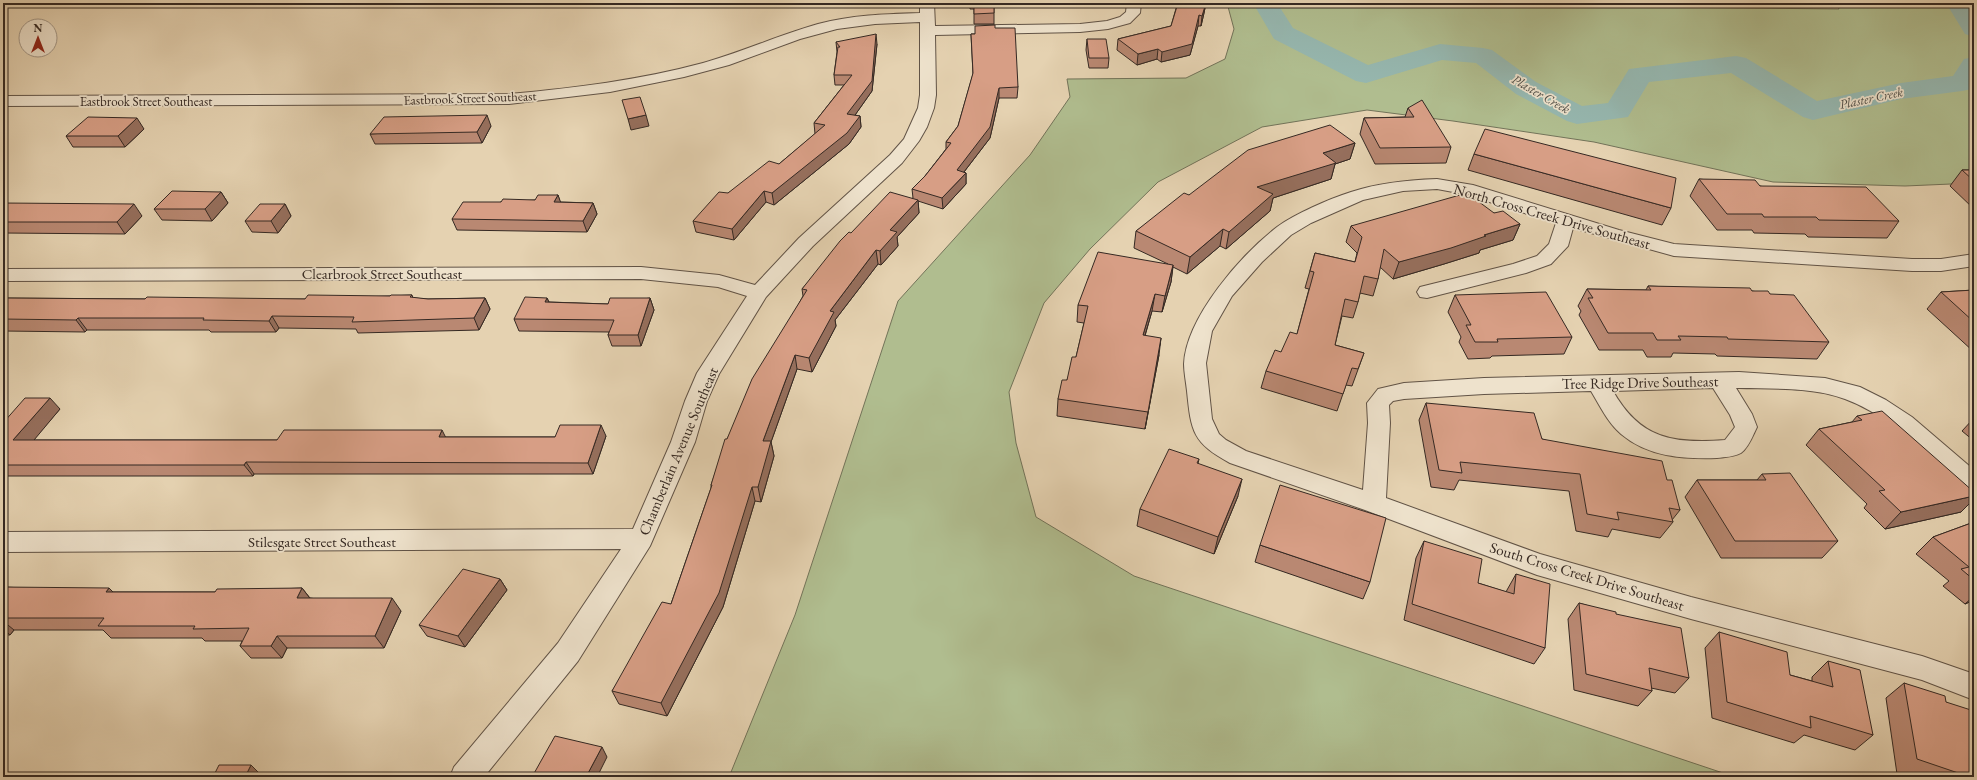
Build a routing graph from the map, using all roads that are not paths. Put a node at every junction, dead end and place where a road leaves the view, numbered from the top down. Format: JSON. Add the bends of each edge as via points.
{"nodes":[{"id":1,"x":1134,"y":3,"type":"edge"},
{"id":2,"x":927,"y":17,"type":"edge"},
{"id":3,"x":3,"y":101,"type":"edge"},
{"id":4,"x":1566,"y":220,"type":"junction"},
{"id":5,"x":1974,"y":260,"type":"edge"},
{"id":6,"x":3,"y":275,"type":"edge"},
{"id":7,"x":1427,"y":292,"type":"dead end"},
{"id":8,"x":759,"y":293,"type":"junction"},
{"id":9,"x":1720,"y":381,"type":"junction"},
{"id":10,"x":1598,"y":383,"type":"junction"},
{"id":11,"x":1210,"y":439,"type":"joint"},
{"id":12,"x":1974,"y":484,"type":"edge"},
{"id":13,"x":1374,"y":502,"type":"junction"},
{"id":14,"x":642,"y":539,"type":"junction"},
{"id":15,"x":3,"y":542,"type":"edge"},
{"id":16,"x":1974,"y":687,"type":"edge"},
{"id":17,"x":465,"y":777,"type":"edge"}],
"edges":[{"from":1,"to":2,"type":"street","name":"Eastbrook Street Southeast","via":[[1133,13],[1125,20],[1080,28]]},
{"from":2,"to":3,"type":"street","name":"Eastbrook Street Southeast","via":[[867,19],[824,27],[710,66],[661,78],[566,94],[509,100]]},
{"from":2,"to":8,"type":"street","name":"Chamberlain Avenue Southeast","via":[[928,95],[919,127],[911,141],[896,159],[806,242]]},
{"from":4,"to":5,"type":"street","name":"North Cross Creek Drive Southeast","via":[[1674,250],[1912,265],[1941,265]]},
{"from":4,"to":7,"type":"street","via":[[1558,246],[1544,260],[1519,269]]},
{"from":4,"to":11,"type":"street","name":"North Cross Creek Drive Southeast","via":[[1468,189],[1437,184],[1403,186],[1357,196],[1304,219],[1284,231],[1255,258],[1224,293],[1202,331],[1195,363],[1201,419]]},
{"from":6,"to":8,"type":"street","name":"Clearbrook Street Southeast","via":[[642,273],[719,281]]},
{"from":8,"to":14,"type":"street","name":"Chamberlain Avenue Southeast","via":[[708,373],[683,442]]},
{"from":9,"to":10,"type":"street","name":"Tree Ridge Drive Southeast"},
{"from":9,"to":10,"type":"street","via":[[1741,414],[1746,427],[1741,438],[1731,448],[1701,451],[1670,449],[1648,441],[1630,429],[1616,414]]},
{"from":9,"to":12,"type":"street","name":"Tree Ridge Drive Southeast","via":[[1798,383],[1852,393],[1904,423]]},
{"from":10,"to":13,"type":"street","name":"Tree Ridge Drive Southeast","via":[[1484,386],[1404,391],[1386,395],[1378,403]]},
{"from":11,"to":13,"type":"street","name":"South Cross Creek Drive Southeast","via":[[1238,457]]},
{"from":13,"to":16,"type":"street","name":"South Cross Creek Drive Southeast","via":[[1537,564],[1691,608],[1922,668]]},
{"from":14,"to":15,"type":"street","name":"Stilesgate Street Southeast"},
{"from":14,"to":17,"type":"street","name":"Chamberlain Avenue Southeast","via":[[568,652]]}]}
